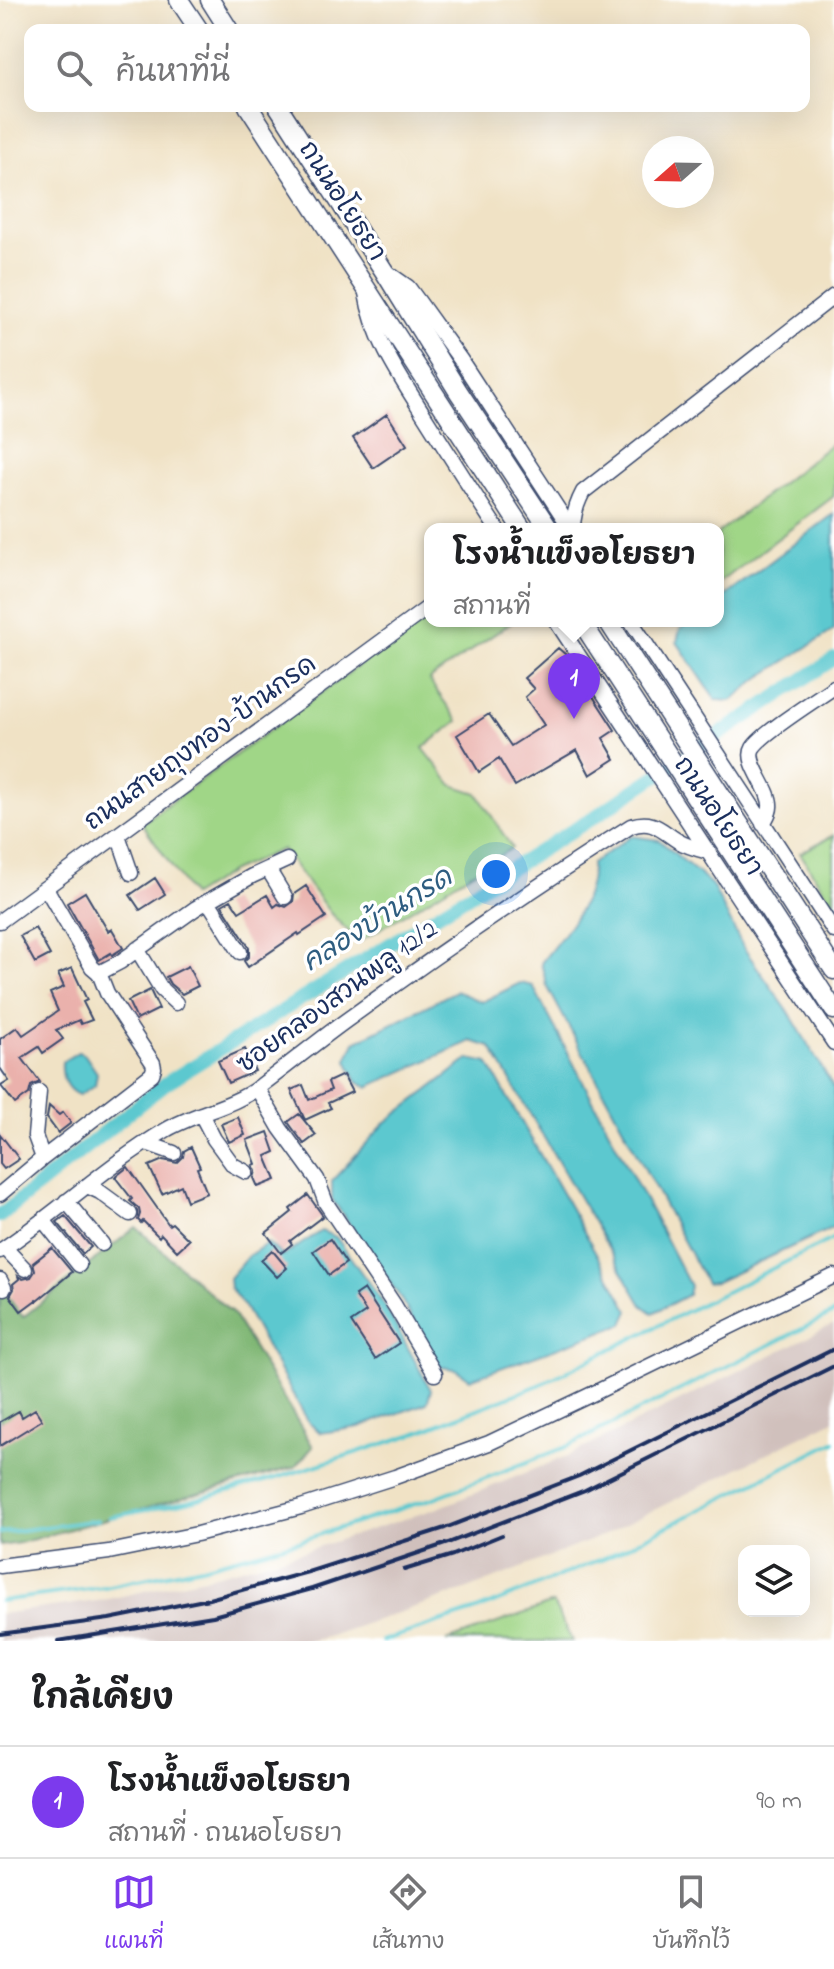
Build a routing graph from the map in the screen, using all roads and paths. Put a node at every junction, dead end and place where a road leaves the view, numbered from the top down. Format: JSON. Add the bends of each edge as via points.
{"nodes":[{"id":1,"x":179,"y":0,"type":"edge"},
{"id":2,"x":210,"y":0,"type":"edge"},
{"id":3,"x":195,"y":24,"type":"edge"},
{"id":4,"x":225,"y":24,"type":"edge"},
{"id":5,"x":252,"y":112,"type":"edge"},
{"id":6,"x":282,"y":112,"type":"edge"},
{"id":7,"x":384,"y":271,"type":"junction"},
{"id":8,"x":365,"y":286,"type":"junction"},
{"id":9,"x":834,"y":296,"type":"edge"},
{"id":10,"x":543,"y":487,"type":"junction"},
{"id":11,"x":583,"y":492,"type":"junction"},
{"id":12,"x":493,"y":523,"type":"edge"},
{"id":13,"x":518,"y":523,"type":"edge"},
{"id":14,"x":545,"y":523,"type":"edge"},
{"id":15,"x":568,"y":523,"type":"edge"},
{"id":16,"x":573,"y":523,"type":"edge"},
{"id":17,"x":424,"y":610,"type":"edge"},
{"id":18,"x":560,"y":627,"type":"edge"},
{"id":19,"x":585,"y":627,"type":"edge"},
{"id":20,"x":612,"y":627,"type":"edge"},
{"id":21,"x":635,"y":627,"type":"edge"},
{"id":22,"x":834,"y":687,"type":"edge"},
{"id":23,"x":682,"y":793,"type":"junction"},
{"id":24,"x":763,"y":824,"type":"junction"},
{"id":25,"x":118,"y":835,"type":"junction"},
{"id":26,"x":709,"y":852,"type":"junction"},
{"id":27,"x":287,"y":860,"type":"dead end"},
{"id":28,"x":268,"y":869,"type":"junction"},
{"id":29,"x":131,"y":873,"type":"dead end"},
{"id":30,"x":46,"y":888,"type":"junction"},
{"id":31,"x":285,"y":897,"type":"dead end"},
{"id":32,"x":208,"y":901,"type":"junction"},
{"id":33,"x":0,"y":921,"type":"edge"},
{"id":34,"x":834,"y":931,"type":"edge"},
{"id":35,"x":137,"y":949,"type":"junction"},
{"id":36,"x":240,"y":952,"type":"dead end"},
{"id":37,"x":834,"y":970,"type":"edge"},
{"id":38,"x":99,"y":973,"type":"junction"},
{"id":39,"x":176,"y":1003,"type":"dead end"},
{"id":40,"x":834,"y":1010,"type":"edge"},
{"id":41,"x":834,"y":1043,"type":"edge"},
{"id":42,"x":257,"y":1088,"type":"junction"},
{"id":43,"x":39,"y":1092,"type":"dead end"},
{"id":44,"x":201,"y":1114,"type":"junction"},
{"id":45,"x":146,"y":1143,"type":"junction"},
{"id":46,"x":174,"y":1153,"type":"dead end"},
{"id":47,"x":43,"y":1158,"type":"junction"},
{"id":48,"x":246,"y":1172,"type":"dead end"},
{"id":49,"x":87,"y":1186,"type":"junction"},
{"id":50,"x":0,"y":1194,"type":"edge"},
{"id":51,"x":66,"y":1201,"type":"junction"},
{"id":52,"x":130,"y":1214,"type":"dead end"},
{"id":53,"x":43,"y":1220,"type":"junction"},
{"id":54,"x":102,"y":1244,"type":"dead end"},
{"id":55,"x":2,"y":1250,"type":"edge"},
{"id":56,"x":79,"y":1265,"type":"dead end"},
{"id":57,"x":25,"y":1269,"type":"dead end"},
{"id":58,"x":834,"y":1276,"type":"edge"},
{"id":59,"x":435,"y":1374,"type":"dead end"},
{"id":60,"x":0,"y":1566,"type":"edge"}],
"edges":[{"from":1,"to":3,"type":"main road"},
{"from":2,"to":4,"type":"main road"},
{"from":5,"to":8,"type":"main road","name":"ถนนอโยธยา"},
{"from":6,"to":7,"type":"main road","name":"ถนนอโยธยา"},
{"from":7,"to":10,"type":"street","name":"ถนนอโยธยา","via":[[408,287]]},
{"from":7,"to":14,"type":"main road","name":"ถนนอโยธยา"},
{"from":8,"to":12,"type":"street","name":"ถนนอโยธยา","via":[[377,333],[406,387]]},
{"from":8,"to":13,"type":"main road","name":"ถนนอโยธยา"},
{"from":9,"to":11,"type":"street"},
{"from":10,"to":11,"type":"street","via":[[569,495]]},
{"from":10,"to":15,"type":"street","name":"ถนนอโยธยา"},
{"from":11,"to":16,"type":"street"},
{"from":17,"to":25,"type":"street","name":"ถนนสายถุงทอง-บ้านกรด"},
{"from":18,"to":23,"type":"street","name":"ถนนอโยธยา","via":[[650,764]]},
{"from":19,"to":23,"type":"main road","name":"ถนนอโยธยา","via":[[667,753]]},
{"from":20,"to":37,"type":"main road","name":"ถนนอโยธยา"},
{"from":21,"to":24,"type":"street","name":"ถนนอโยธยา"},
{"from":22,"to":24,"type":"street","via":[[753,748],[751,756],[771,803]]},
{"from":23,"to":26,"type":"street","name":"ถนนอโยธยา"},
{"from":23,"to":40,"type":"main road","name":"ถนนอโยธยา","via":[[735,859]]},
{"from":24,"to":34,"type":"street","name":"ถนนอโยธยา"},
{"from":25,"to":29,"type":"street"},
{"from":25,"to":30,"type":"street","name":"ถนนสายถุงทอง-บ้านกรด"},
{"from":26,"to":41,"type":"street","name":"ถนนอโยธยา"},
{"from":26,"to":42,"type":"street","name":"ซอยคลองสวนพลู 12/2","via":[[679,842],[655,824],[631,826],[453,944]]},
{"from":27,"to":28,"type":"street"},
{"from":28,"to":31,"type":"street"},
{"from":28,"to":32,"type":"street"},
{"from":30,"to":33,"type":"street","name":"ถนนสายถุงทอง-บ้านกรด"},
{"from":30,"to":38,"type":"street"},
{"from":32,"to":35,"type":"street"},
{"from":32,"to":36,"type":"street"},
{"from":35,"to":38,"type":"street"},
{"from":35,"to":39,"type":"street"},
{"from":38,"to":47,"type":"street","via":[[154,1068]]},
{"from":42,"to":44,"type":"street","name":"ซอยคลองสวนพลู 12/2"},
{"from":42,"to":59,"type":"street"},
{"from":43,"to":47,"type":"street","via":[[35,1136]]},
{"from":44,"to":45,"type":"street","name":"ซอยคลองสวนพลู 12/2"},
{"from":44,"to":48,"type":"street","via":[[233,1165]]},
{"from":45,"to":46,"type":"street"},
{"from":45,"to":49,"type":"street","name":"ซอยคลองสวนพลู 12/2"},
{"from":47,"to":50,"type":"street"},
{"from":49,"to":51,"type":"street","name":"ซอยคลองสวนพลู 12/2"},
{"from":49,"to":52,"type":"street"},
{"from":51,"to":53,"type":"street","name":"ซอยคลองสวนพลู 12/2"},
{"from":51,"to":54,"type":"street"},
{"from":53,"to":55,"type":"street","name":"ซอยคลองสวนพลู 12/2"},
{"from":53,"to":56,"type":"street"},
{"from":55,"to":57,"type":"street"},
{"from":58,"to":60,"type":"street","via":[[489,1443],[395,1477],[197,1534]]}]}
